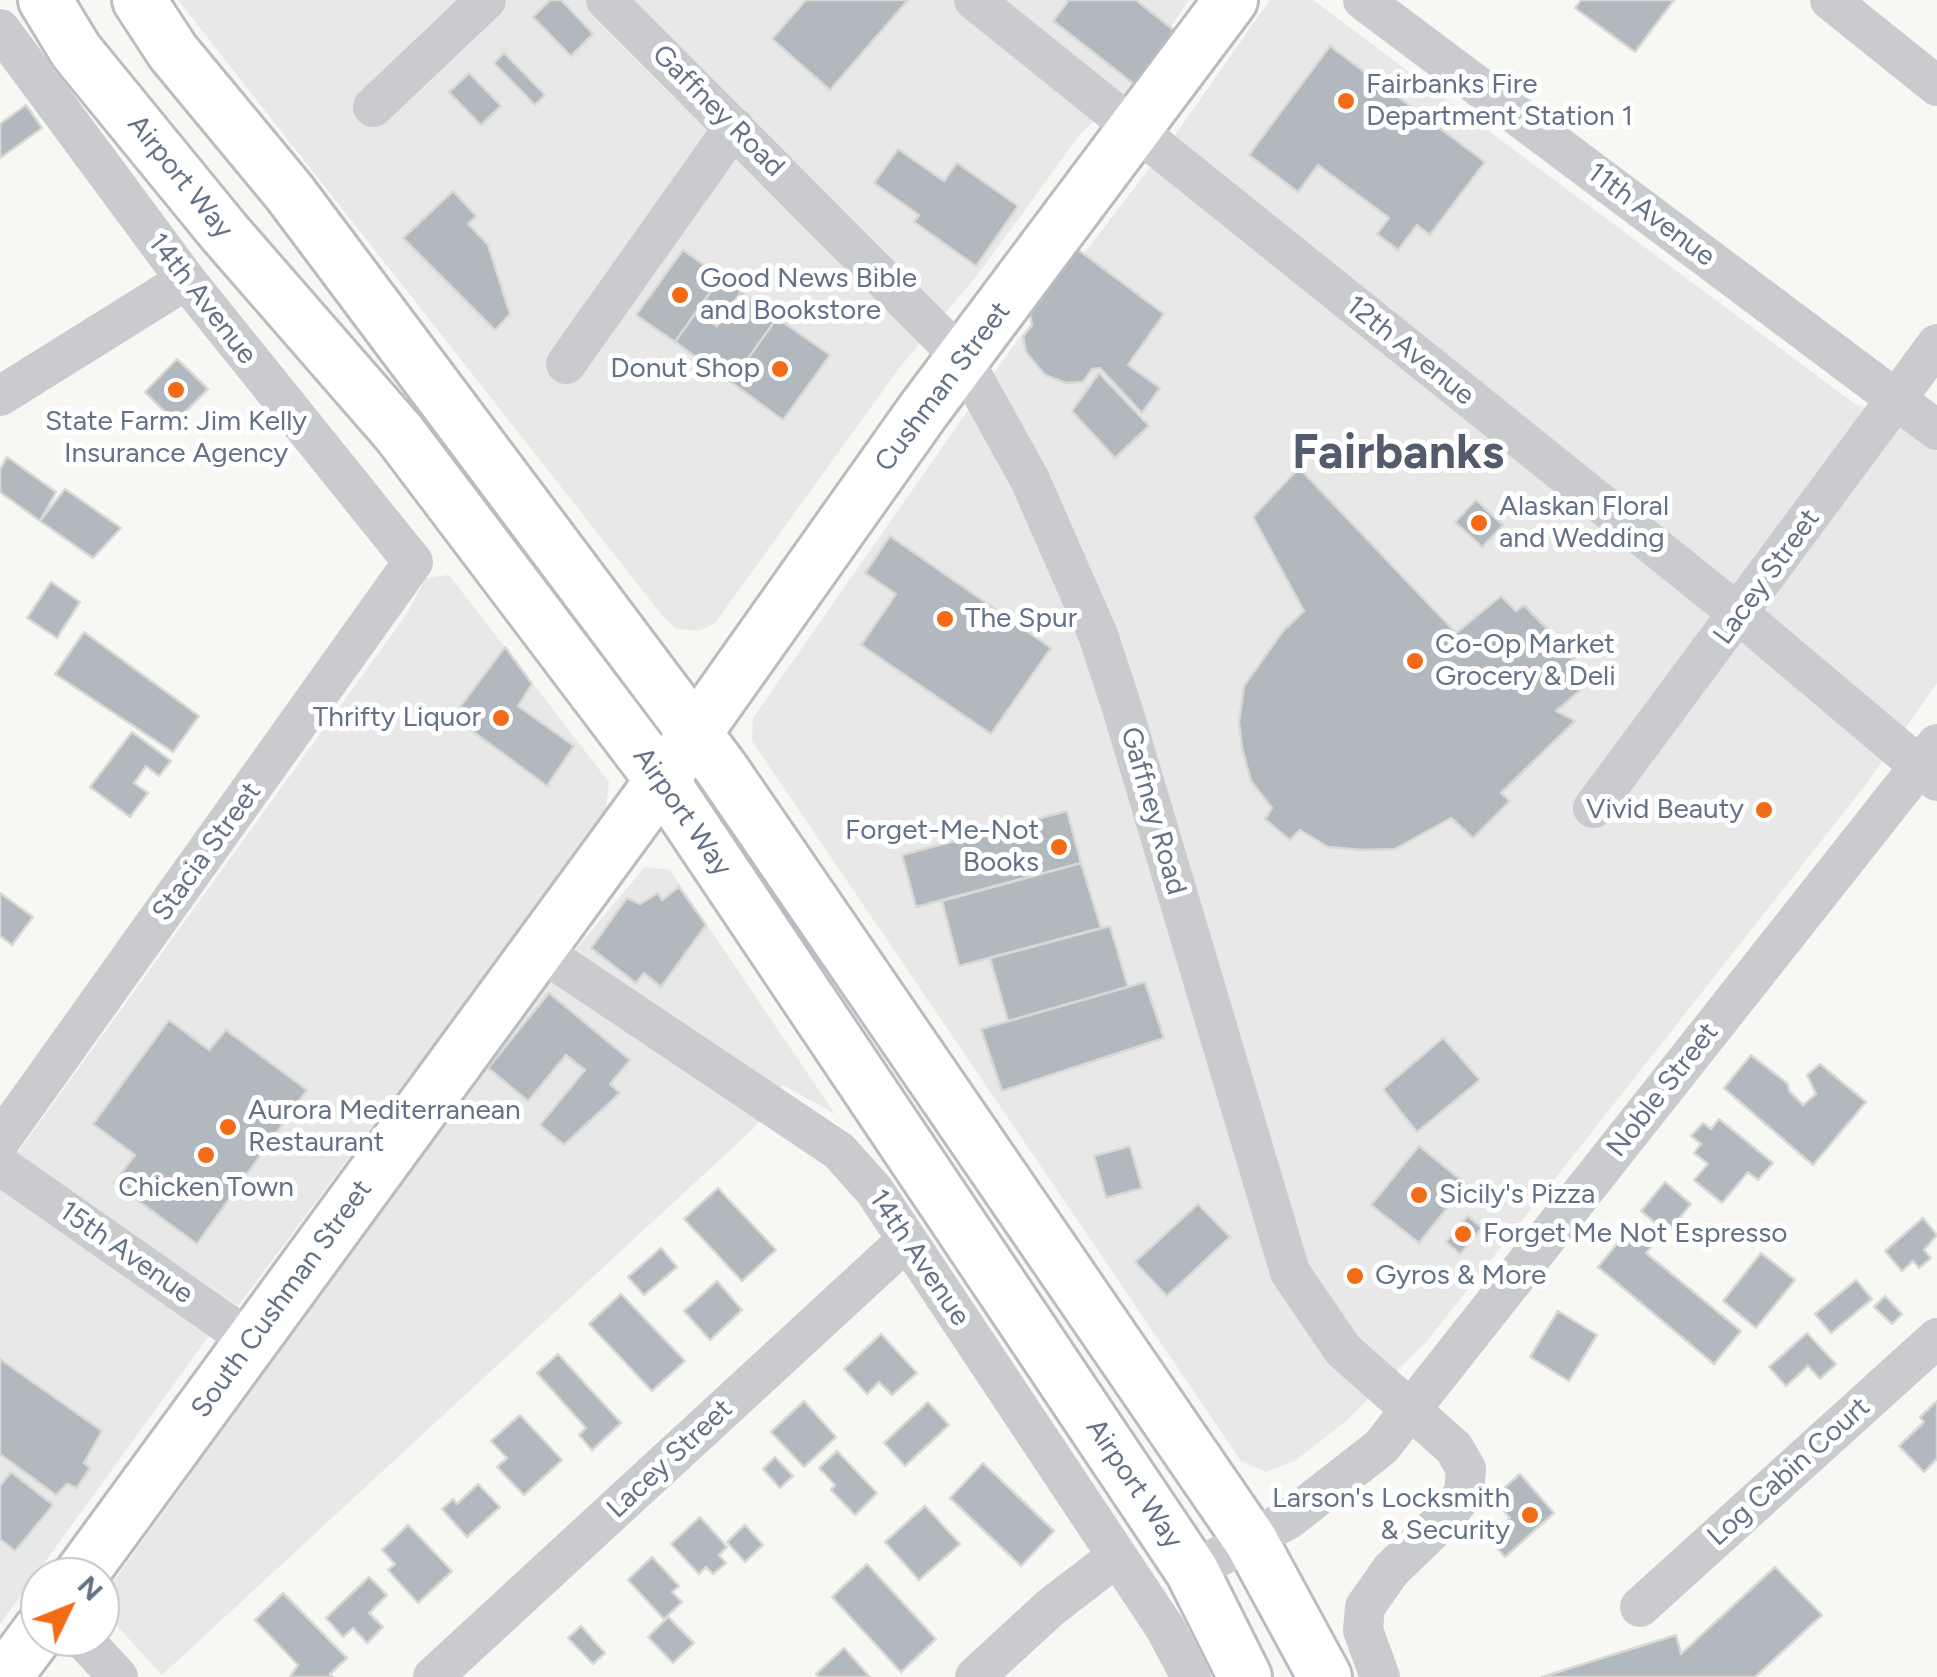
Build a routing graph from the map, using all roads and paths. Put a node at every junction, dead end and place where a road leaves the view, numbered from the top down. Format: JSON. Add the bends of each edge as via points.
{"nodes":[{"id":1,"x":45,"y":0,"type":"edge"},
{"id":2,"x":139,"y":0,"type":"edge"},
{"id":3,"x":486,"y":0,"type":"edge"},
{"id":4,"x":606,"y":0,"type":"edge"},
{"id":5,"x":974,"y":0,"type":"edge"},
{"id":6,"x":1231,"y":0,"type":"edge"},
{"id":7,"x":1363,"y":0,"type":"edge"},
{"id":8,"x":1830,"y":0,"type":"edge"},
{"id":9,"x":0,"y":29,"type":"edge"},
{"id":10,"x":1937,"y":86,"type":"edge"},
{"id":11,"x":372,"y":107,"type":"dead end"},
{"id":12,"x":734,"y":127,"type":"junction"},
{"id":13,"x":1135,"y":129,"type":"junction"},
{"id":14,"x":186,"y":280,"type":"junction"},
{"id":15,"x":1937,"y":344,"type":"edge"},
{"id":16,"x":963,"y":359,"type":"junction"},
{"id":17,"x":566,"y":364,"type":"dead end"},
{"id":18,"x":0,"y":396,"type":"edge"},
{"id":19,"x":1896,"y":398,"type":"junction"},
{"id":20,"x":1937,"y":430,"type":"edge"},
{"id":21,"x":413,"y":562,"type":"joint"},
{"id":22,"x":1740,"y":614,"type":"junction"},
{"id":23,"x":694,"y":731,"type":"junction"},
{"id":24,"x":1931,"y":764,"type":"edge"},
{"id":25,"x":661,"y":779,"type":"junction"},
{"id":26,"x":1593,"y":808,"type":"dead end"},
{"id":27,"x":536,"y":948,"type":"junction"},
{"id":28,"x":0,"y":1141,"type":"edge"},
{"id":29,"x":0,"y":1165,"type":"edge"},
{"id":30,"x":907,"y":1240,"type":"junction"},
{"id":31,"x":1937,"y":1338,"type":"edge"},
{"id":32,"x":252,"y":1341,"type":"junction"},
{"id":33,"x":1410,"y":1409,"type":"junction"},
{"id":34,"x":1251,"y":1541,"type":"junction"},
{"id":35,"x":94,"y":1557,"type":"edge"},
{"id":36,"x":1114,"y":1558,"type":"junction"},
{"id":37,"x":1192,"y":1571,"type":"junction"},
{"id":38,"x":1640,"y":1607,"type":"dead end"},
{"id":39,"x":20,"y":1657,"type":"edge"},
{"id":40,"x":99,"y":1657,"type":"edge"},
{"id":41,"x":5,"y":1677,"type":"edge"},
{"id":42,"x":118,"y":1677,"type":"edge"},
{"id":43,"x":433,"y":1677,"type":"edge"},
{"id":44,"x":975,"y":1677,"type":"edge"},
{"id":45,"x":1191,"y":1677,"type":"edge"},
{"id":46,"x":1245,"y":1677,"type":"edge"},
{"id":47,"x":1325,"y":1677,"type":"edge"},
{"id":48,"x":1380,"y":1677,"type":"edge"}],
"edges":[{"from":1,"to":25,"type":"main road","name":"Airport Way","via":[[76,51],[399,434]]},
{"from":2,"to":23,"type":"main road","name":"Airport Way"},
{"from":3,"to":11,"type":"street"},
{"from":4,"to":12,"type":"street","name":"Gaffney Road"},
{"from":5,"to":13,"type":"street","name":"12th Avenue"},
{"from":6,"to":13,"type":"main road","name":"Cushman Street"},
{"from":7,"to":19,"type":"street","name":"11th Avenue"},
{"from":8,"to":10,"type":"street"},
{"from":9,"to":14,"type":"street","name":"14th Avenue"},
{"from":12,"to":16,"type":"street","name":"Gaffney Road"},
{"from":12,"to":17,"type":"street"},
{"from":13,"to":16,"type":"main road","name":"Cushman Street"},
{"from":13,"to":22,"type":"street","name":"12th Avenue"},
{"from":14,"to":18,"type":"street"},
{"from":14,"to":21,"type":"street","name":"14th Avenue"},
{"from":15,"to":19,"type":"street","name":"Lacey Street"},
{"from":16,"to":23,"type":"main road","name":"Cushman Street"},
{"from":16,"to":33,"type":"street","name":"Gaffney Road","via":[[1030,480],[1098,636],[1290,1272],[1343,1350]]},
{"from":19,"to":20,"type":"street","name":"11th Avenue"},
{"from":19,"to":22,"type":"street","name":"Lacey Street"},
{"from":21,"to":28,"type":"street","name":"Stacia Street"},
{"from":22,"to":24,"type":"street","name":"12th Avenue"},
{"from":22,"to":26,"type":"street","name":"Lacey Street"},
{"from":23,"to":25,"type":"main road","name":"Cushman Street"},
{"from":23,"to":34,"type":"main road","name":"Airport Way"},
{"from":24,"to":33,"type":"street","name":"Noble Street"},
{"from":25,"to":27,"type":"main road","name":"South Cushman Street"},
{"from":25,"to":37,"type":"main road","name":"Airport Way"},
{"from":27,"to":30,"type":"street","name":"14th Avenue","via":[[838,1151]]},
{"from":27,"to":32,"type":"main road","name":"South Cushman Street"},
{"from":29,"to":32,"type":"street","name":"15th Avenue"},
{"from":30,"to":36,"type":"street","name":"14th Avenue"},
{"from":30,"to":43,"type":"street","name":"Lacey Street"},
{"from":31,"to":38,"type":"street","name":"Log Cabin Court"},
{"from":32,"to":35,"type":"main road","name":"South Cushman Street"},
{"from":33,"to":34,"type":"street","name":"Noble Street","via":[[1344,1479]]},
{"from":33,"to":48,"type":"street","name":"Gaffney Road","via":[[1454,1448],[1466,1470],[1464,1493],[1372,1592],[1363,1630]]},
{"from":34,"to":37,"type":"street","name":"Noble Street"},
{"from":34,"to":47,"type":"main road","name":"Airport Way"},
{"from":36,"to":44,"type":"street"},
{"from":36,"to":45,"type":"street","name":"14th Avenue"},
{"from":37,"to":46,"type":"main road","name":"Airport Way"},
{"from":39,"to":41,"type":"main road"},
{"from":40,"to":42,"type":"street"}]}
